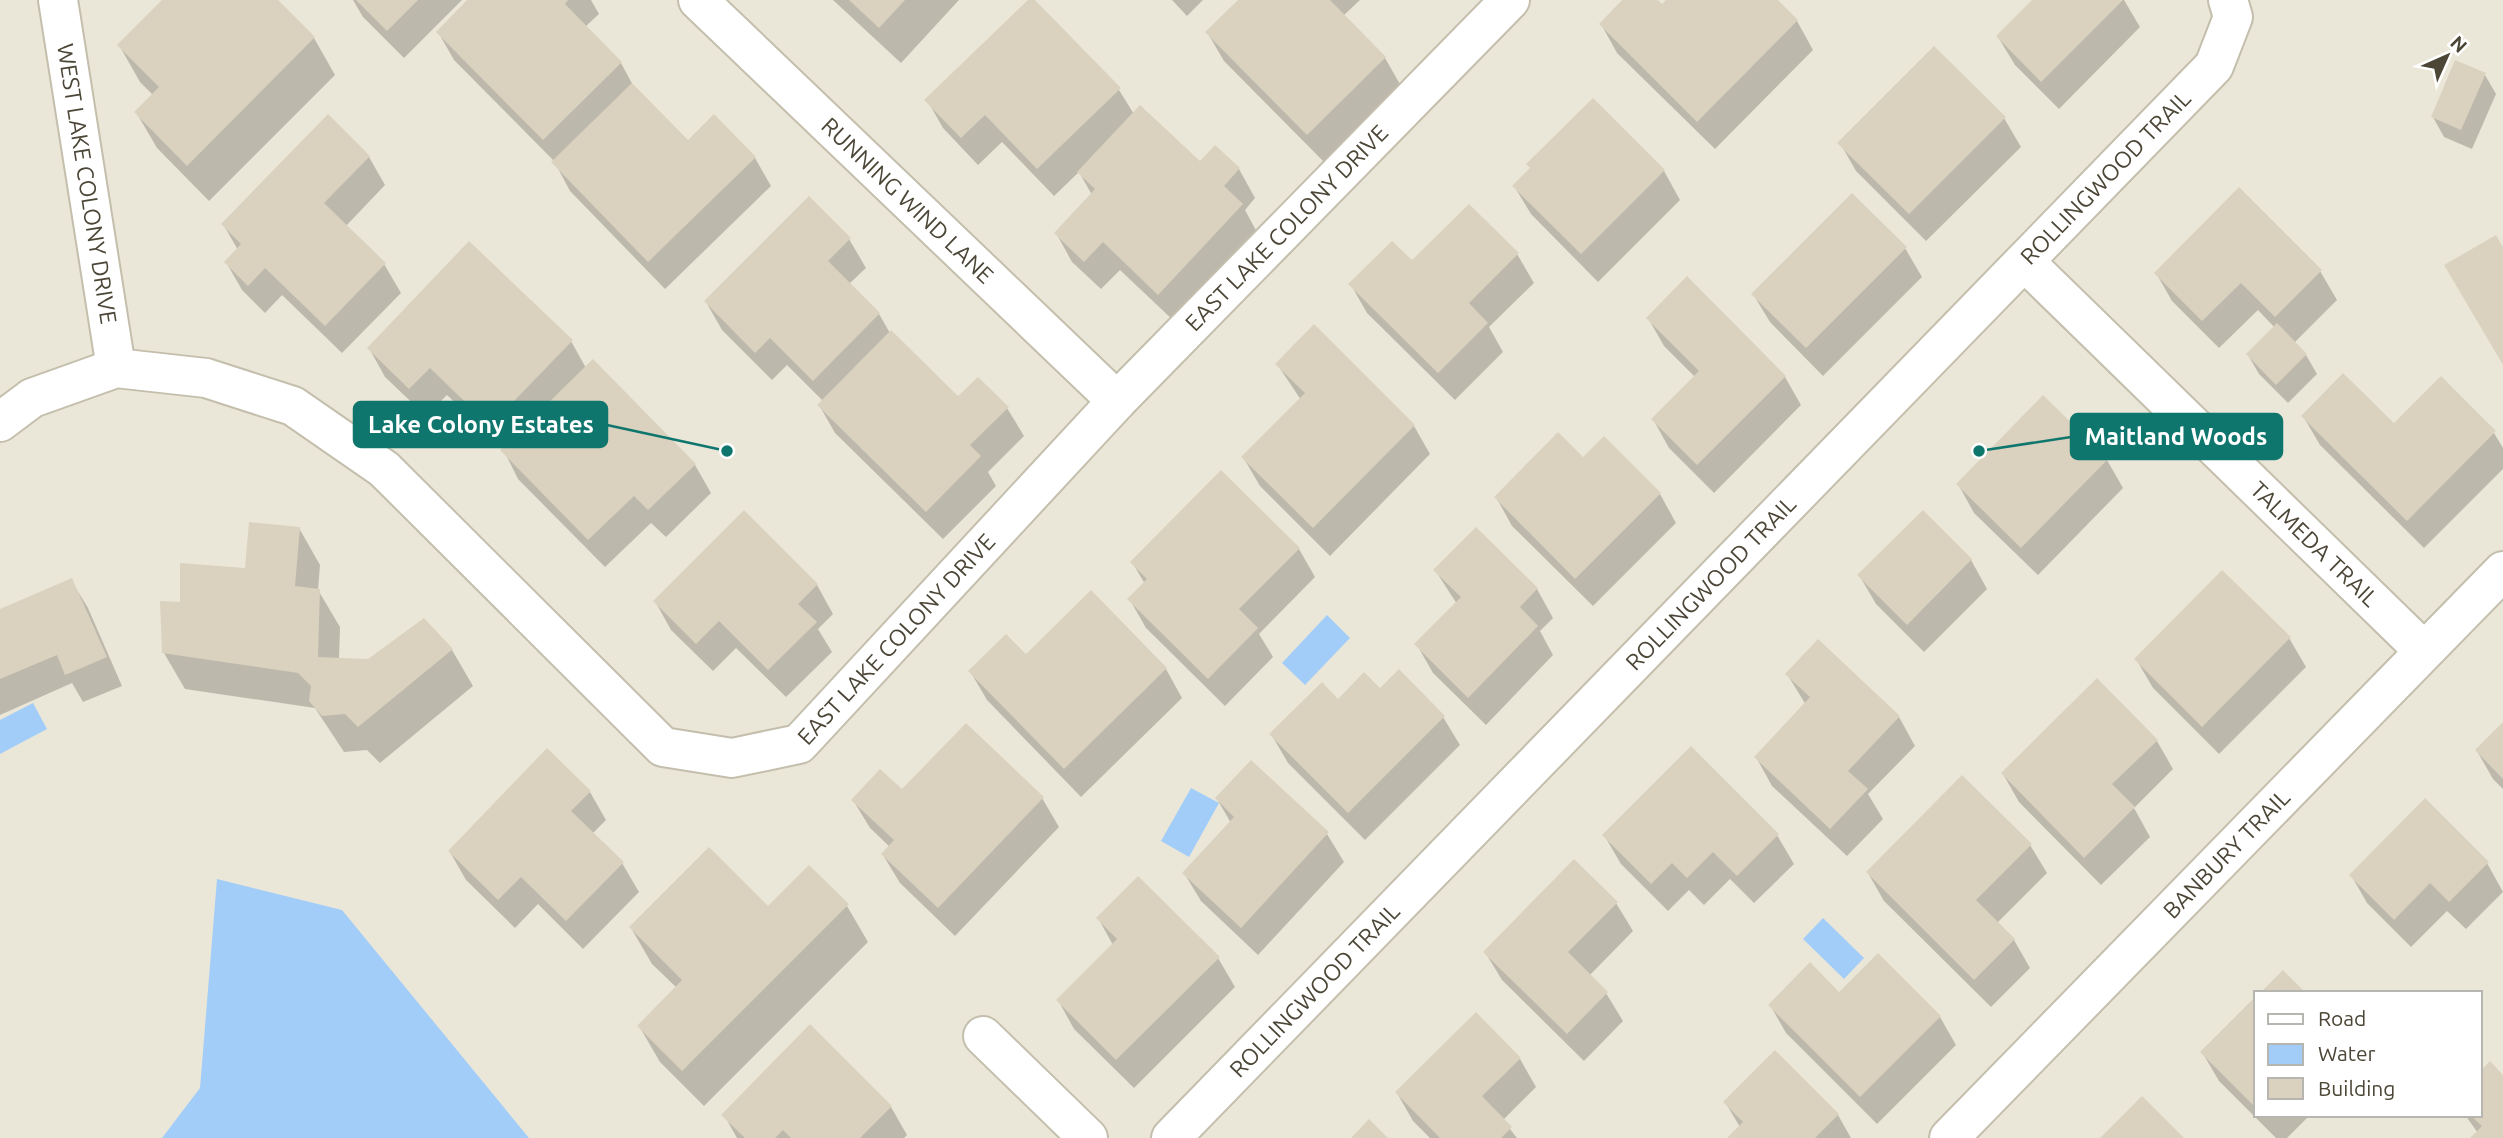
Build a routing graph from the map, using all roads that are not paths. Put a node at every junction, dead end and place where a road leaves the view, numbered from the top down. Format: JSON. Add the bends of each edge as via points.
{"nodes":[{"id":1,"x":58,"y":0,"type":"edge"},
{"id":2,"x":698,"y":0,"type":"edge"},
{"id":3,"x":1490,"y":7,"type":"edge"},
{"id":4,"x":2230,"y":8,"type":"edge"},
{"id":5,"x":2025,"y":262,"type":"junction"},
{"id":6,"x":116,"y":368,"type":"junction"},
{"id":7,"x":1116,"y":401,"type":"junction"},
{"id":8,"x":0,"y":422,"type":"edge"},
{"id":9,"x":2503,"y":571,"type":"edge"},
{"id":10,"x":2423,"y":650,"type":"junction"},
{"id":11,"x":983,"y":1036,"type":"dead end"},
{"id":12,"x":1088,"y":1138,"type":"edge"},
{"id":13,"x":1171,"y":1138,"type":"edge"},
{"id":14,"x":1950,"y":1138,"type":"edge"}],
"edges":[{"from":1,"to":6,"type":"street","name":"WEST LAKE COLONY DRIVE"},
{"from":2,"to":7,"type":"street","name":"RUNNING WIND LANE"},
{"from":3,"to":7,"type":"street","name":"EAST LAKE COLONY DRIVE"},
{"from":4,"to":5,"type":"street","name":"ROLLINGWOOD TRAIL","via":[[2214,66]]},
{"from":5,"to":10,"type":"street","name":"TALMEDA TRAIL"},
{"from":5,"to":13,"type":"street","name":"ROLLINGWOOD TRAIL"},
{"from":6,"to":7,"type":"street","name":"EAST LAKE COLONY DRIVE","via":[[206,378],[293,406],[384,469],[663,747],[733,758],[799,744]]},
{"from":6,"to":8,"type":"street","name":"EAST LAKE COLONY DRIVE","via":[[32,398]]},
{"from":9,"to":10,"type":"street","name":"BANBURY TRAIL"},
{"from":10,"to":14,"type":"street","name":"BANBURY TRAIL"},
{"from":11,"to":12,"type":"street"}]}
